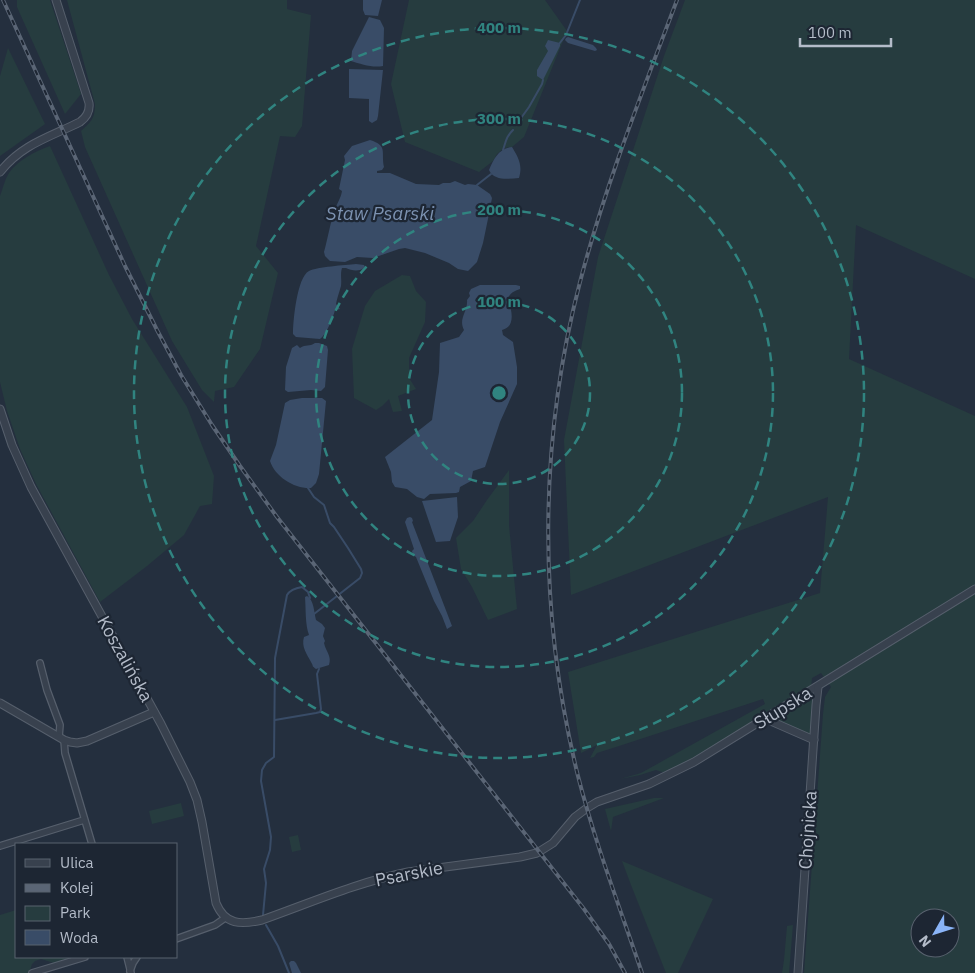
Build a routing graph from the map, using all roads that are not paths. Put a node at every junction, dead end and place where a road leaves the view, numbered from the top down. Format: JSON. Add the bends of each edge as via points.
{"nodes":[{"id":1,"x":56,"y":0,"type":"edge"},
{"id":2,"x":0,"y":172,"type":"edge"},
{"id":3,"x":0,"y":409,"type":"edge"},
{"id":4,"x":975,"y":589,"type":"edge"},
{"id":5,"x":40,"y":663,"type":"dead end"},
{"id":6,"x":818,"y":687,"type":"junction"},
{"id":7,"x":0,"y":703,"type":"edge"},
{"id":8,"x":154,"y":712,"type":"junction"},
{"id":9,"x":766,"y":719,"type":"junction"},
{"id":10,"x":62,"y":738,"type":"junction"},
{"id":11,"x":814,"y":740,"type":"junction"},
{"id":12,"x":583,"y":810,"type":"joint"},
{"id":13,"x":84,"y":820,"type":"junction"},
{"id":14,"x":92,"y":843,"type":"edge"},
{"id":15,"x":0,"y":846,"type":"edge"},
{"id":16,"x":225,"y":918,"type":"junction"},
{"id":17,"x":178,"y":938,"type":"edge"},
{"id":18,"x":82,"y":958,"type":"edge"},
{"id":19,"x":127,"y":958,"type":"edge"},
{"id":20,"x":136,"y":958,"type":"edge"},
{"id":21,"x":130,"y":972,"type":"edge"},
{"id":22,"x":32,"y":973,"type":"edge"},
{"id":23,"x":798,"y":973,"type":"edge"}],
"edges":[{"from":1,"to":2,"type":"street","via":[[89,103],[88,112],[80,122],[26,148]]},
{"from":3,"to":8,"type":"street","name":"Koszalińska","via":[[31,487]]},
{"from":4,"to":6,"type":"street","name":"Słupska"},
{"from":5,"to":10,"type":"street"},
{"from":6,"to":9,"type":"street","name":"Słupska"},
{"from":6,"to":11,"type":"street","name":"Chojnicka"},
{"from":7,"to":10,"type":"street"},
{"from":8,"to":10,"type":"street","via":[[87,741],[77,743]]},
{"from":8,"to":16,"type":"street","name":"Koszalińska","via":[[197,800],[214,897]]},
{"from":9,"to":11,"type":"street"},
{"from":9,"to":12,"type":"street","name":"Słupska","via":[[666,777]]},
{"from":10,"to":13,"type":"street"},
{"from":11,"to":23,"type":"street","name":"Chojnicka"},
{"from":12,"to":16,"type":"street","name":"Psarskie","via":[[553,842],[529,856],[394,875],[257,922],[240,923]]},
{"from":13,"to":14,"type":"street"},
{"from":13,"to":15,"type":"street"},
{"from":16,"to":17,"type":"street"},
{"from":18,"to":22,"type":"street"},
{"from":19,"to":21,"type":"street"},
{"from":20,"to":21,"type":"street"}]}
